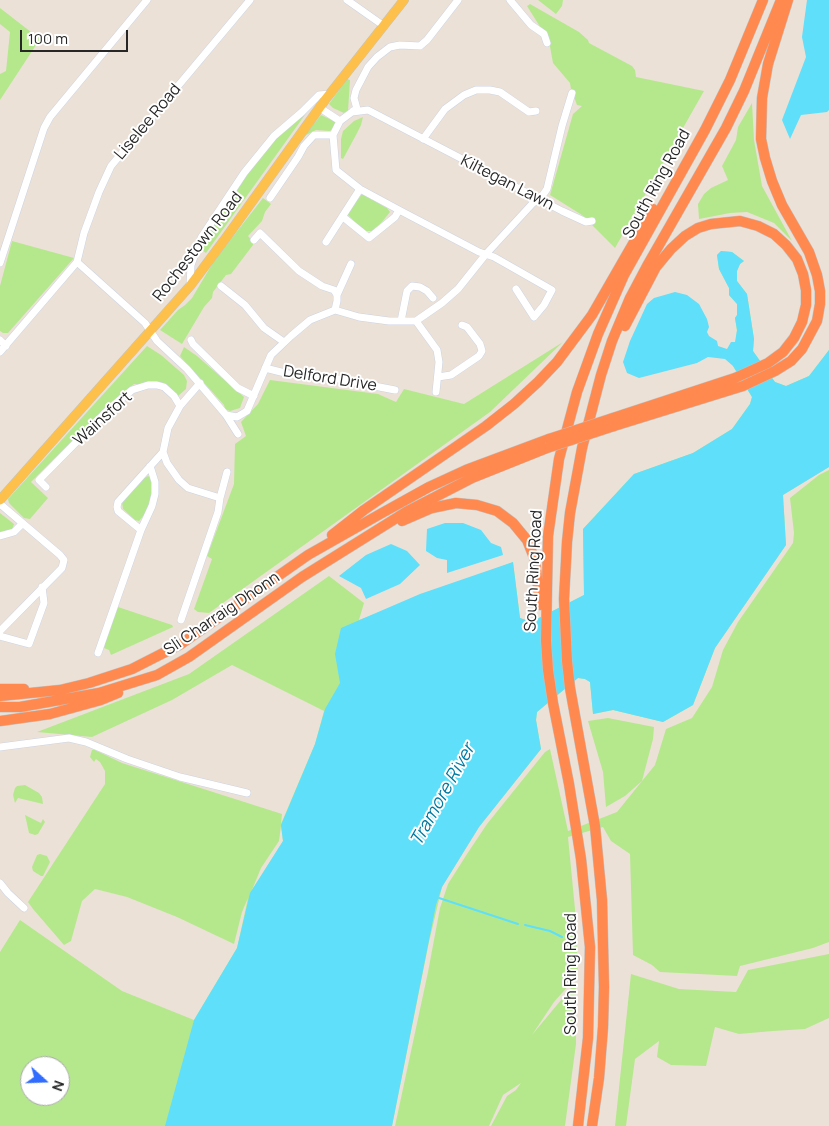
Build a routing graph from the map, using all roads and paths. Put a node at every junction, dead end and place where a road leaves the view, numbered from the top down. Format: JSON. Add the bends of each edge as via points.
{"nodes":[{"id":1,"x":147,"y":0,"type":"edge"},
{"id":2,"x":250,"y":0,"type":"edge"},
{"id":3,"x":347,"y":0,"type":"edge"},
{"id":4,"x":404,"y":0,"type":"edge"},
{"id":5,"x":458,"y":0,"type":"edge"},
{"id":6,"x":510,"y":0,"type":"edge"},
{"id":7,"x":763,"y":0,"type":"edge"},
{"id":8,"x":781,"y":0,"type":"edge"},
{"id":9,"x":788,"y":0,"type":"edge"},
{"id":10,"x":384,"y":26,"type":"junction"},
{"id":11,"x":547,"y":43,"type":"dead end"},
{"id":12,"x":572,"y":92,"type":"dead end"},
{"id":13,"x":330,"y":94,"type":"junction"},
{"id":14,"x":320,"y":108,"type":"junction"},
{"id":15,"x":536,"y":111,"type":"dead end"},
{"id":16,"x":352,"y":112,"type":"junction"},
{"id":17,"x":340,"y":122,"type":"junction"},
{"id":18,"x":705,"y":130,"type":"junction"},
{"id":19,"x":333,"y":135,"type":"junction"},
{"id":20,"x":423,"y":139,"type":"junction"},
{"id":21,"x":360,"y":189,"type":"junction"},
{"id":22,"x":270,"y":198,"type":"dead end"},
{"id":23,"x":540,"y":199,"type":"junction"},
{"id":24,"x":399,"y":210,"type":"junction"},
{"id":25,"x":343,"y":217,"type":"junction"},
{"id":26,"x":592,"y":221,"type":"dead end"},
{"id":27,"x":254,"y":240,"type":"dead end"},
{"id":28,"x":326,"y":242,"type":"dead end"},
{"id":29,"x":486,"y":254,"type":"junction"},
{"id":30,"x":77,"y":262,"type":"junction"},
{"id":31,"x":0,"y":263,"type":"edge"},
{"id":32,"x":352,"y":264,"type":"dead end"},
{"id":33,"x":190,"y":286,"type":"junction"},
{"id":34,"x":221,"y":286,"type":"dead end"},
{"id":35,"x":516,"y":289,"type":"dead end"},
{"id":36,"x":336,"y":295,"type":"junction"},
{"id":37,"x":433,"y":298,"type":"dead end"},
{"id":38,"x":335,"y":310,"type":"junction"},
{"id":39,"x":401,"y":321,"type":"junction"},
{"id":40,"x":416,"y":321,"type":"junction"},
{"id":41,"x":462,"y":325,"type":"dead end"},
{"id":42,"x":151,"y":331,"type":"junction"},
{"id":43,"x":0,"y":340,"type":"edge"},
{"id":44,"x":192,"y":340,"type":"dead end"},
{"id":45,"x":284,"y":342,"type":"junction"},
{"id":46,"x":6,"y":346,"type":"junction"},
{"id":47,"x":0,"y":352,"type":"edge"},
{"id":48,"x":265,"y":368,"type":"junction"},
{"id":49,"x":601,"y":375,"type":"junction"},
{"id":50,"x":438,"y":377,"type":"junction"},
{"id":51,"x":739,"y":382,"type":"junction"},
{"id":52,"x":200,"y":383,"type":"junction"},
{"id":53,"x":395,"y":390,"type":"dead end"},
{"id":54,"x":436,"y":392,"type":"dead end"},
{"id":55,"x":254,"y":396,"type":"junction"},
{"id":56,"x":180,"y":406,"type":"junction"},
{"id":57,"x":226,"y":415,"type":"junction"},
{"id":58,"x":238,"y":434,"type":"dead end"},
{"id":59,"x":548,"y":444,"type":"junction"},
{"id":60,"x":163,"y":452,"type":"junction"},
{"id":61,"x":150,"y":466,"type":"junction"},
{"id":62,"x":227,"y":472,"type":"dead end"},
{"id":63,"x":46,"y":487,"type":"dead end"},
{"id":64,"x":220,"y":498,"type":"junction"},
{"id":65,"x":0,"y":502,"type":"edge"},
{"id":66,"x":22,"y":524,"type":"junction"},
{"id":67,"x":141,"y":530,"type":"junction"},
{"id":68,"x":0,"y":536,"type":"edge"},
{"id":69,"x":362,"y":539,"type":"junction"},
{"id":70,"x":308,"y":555,"type":"junction"},
{"id":71,"x":42,"y":587,"type":"junction"},
{"id":72,"x":543,"y":615,"type":"junction"},
{"id":73,"x":181,"y":620,"type":"dead end"},
{"id":74,"x":0,"y":631,"type":"edge"},
{"id":75,"x":0,"y":636,"type":"edge"},
{"id":76,"x":98,"y":653,"type":"dead end"},
{"id":77,"x":157,"y":675,"type":"junction"},
{"id":78,"x":0,"y":688,"type":"edge"},
{"id":79,"x":60,"y":690,"type":"junction"},
{"id":80,"x":0,"y":696,"type":"edge"},
{"id":81,"x":0,"y":707,"type":"edge"},
{"id":82,"x":0,"y":721,"type":"edge"},
{"id":83,"x":0,"y":748,"type":"edge"},
{"id":84,"x":246,"y":793,"type":"dead end"},
{"id":85,"x":0,"y":884,"type":"edge"},
{"id":86,"x":24,"y":908,"type":"dead end"},
{"id":87,"x":578,"y":1126,"type":"edge"},
{"id":88,"x":592,"y":1126,"type":"edge"}],
"edges":[{"from":1,"to":31,"type":"street","via":[[50,117]]},
{"from":2,"to":30,"type":"street","name":"Liselee Road","via":[[111,166],[87,224]]},
{"from":3,"to":10,"type":"street"},
{"from":4,"to":10,"type":"main road","name":"Rochestown Road"},
{"from":5,"to":16,"type":"street","via":[[420,46],[390,47],[377,57],[356,90],[357,109]]},
{"from":6,"to":11,"type":"street","via":[[531,25],[544,34]]},
{"from":7,"to":18,"type":"highway","name":"South Ring Road"},
{"from":8,"to":49,"type":"highway","name":"South Ring Road","via":[[726,128],[630,298]]},
{"from":9,"to":51,"type":"highway","via":[[768,64],[762,98],[761,139],[782,205],[809,252],[820,291],[820,304],[817,321],[802,349],[791,361],[775,371]]},
{"from":10,"to":13,"type":"main road","name":"Rochestown Road"},
{"from":12,"to":23,"type":"street","via":[[547,189]]},
{"from":13,"to":14,"type":"main road","name":"Rochestown Road"},
{"from":13,"to":33,"type":"street","via":[[319,95],[274,136],[244,173],[201,238],[191,265]]},
{"from":14,"to":17,"type":"street"},
{"from":14,"to":33,"type":"main road","name":"Rochestown Road"},
{"from":15,"to":20,"type":"street","via":[[529,112],[500,92],[476,90],[445,109]]},
{"from":16,"to":17,"type":"street"},
{"from":16,"to":20,"type":"street","name":"Kiltegan Lawn","via":[[368,110]]},
{"from":17,"to":19,"type":"street"},
{"from":18,"to":70,"type":"highway","via":[[644,222],[592,315],[557,362],[514,404],[347,523]]},
{"from":18,"to":72,"type":"highway","name":"South Ring Road","via":[[624,275],[577,392],[559,459],[548,536]]},
{"from":19,"to":21,"type":"street","via":[[336,170]]},
{"from":19,"to":22,"type":"street","via":[[314,135]]},
{"from":20,"to":23,"type":"street","name":"Kiltegan Lawn"},
{"from":21,"to":24,"type":"street"},
{"from":21,"to":25,"type":"street"},
{"from":23,"to":26,"type":"street","name":"Kiltegan Lawn","via":[[586,222]]},
{"from":23,"to":29,"type":"street"},
{"from":24,"to":25,"type":"street","via":[[369,238]]},
{"from":24,"to":29,"type":"street"},
{"from":25,"to":28,"type":"street"},
{"from":27,"to":36,"type":"street","via":[[260,233],[299,270],[334,290]]},
{"from":29,"to":35,"type":"street","via":[[552,290],[534,317]]},
{"from":29,"to":40,"type":"street","via":[[458,289]]},
{"from":30,"to":42,"type":"street"},
{"from":30,"to":46,"type":"street"},
{"from":32,"to":36,"type":"street"},
{"from":33,"to":42,"type":"main road","name":"Rochestown Road"},
{"from":34,"to":45,"type":"street","name":"Delford Drive","via":[[264,328]]},
{"from":36,"to":38,"type":"street"},
{"from":37,"to":39,"type":"street","via":[[420,287],[412,286],[407,290]]},
{"from":38,"to":39,"type":"street","via":[[359,317]]},
{"from":38,"to":45,"type":"street","name":"Delford Drive","via":[[310,320]]},
{"from":39,"to":40,"type":"street"},
{"from":40,"to":50,"type":"street","via":[[437,350],[440,362]]},
{"from":41,"to":50,"type":"street","via":[[480,344],[480,356],[451,375]]},
{"from":42,"to":52,"type":"street","via":[[157,342]]},
{"from":42,"to":65,"type":"main road","name":"Rochestown Road"},
{"from":43,"to":46,"type":"street"},
{"from":44,"to":55,"type":"street","via":[[238,388]]},
{"from":45,"to":48,"type":"street","name":"Delford Drive","via":[[271,355]]},
{"from":46,"to":47,"type":"street"},
{"from":48,"to":53,"type":"street","name":"Delford Drive"},
{"from":48,"to":55,"type":"street","name":"Delford Drive"},
{"from":49,"to":51,"type":"highway","via":[[643,290],[671,249],[698,228],[740,221],[774,234],[797,258],[803,274],[806,305],[794,338],[782,352]]},
{"from":49,"to":88,"type":"highway","name":"South Ring Road","via":[[582,448],[570,513],[564,599],[570,688],[595,826],[602,900],[603,1027]]},
{"from":50,"to":54,"type":"street"},
{"from":51,"to":59,"type":"highway","bridge":true},
{"from":52,"to":56,"type":"street"},
{"from":52,"to":57,"type":"street"},
{"from":55,"to":57,"type":"street","name":"Delford Drive","via":[[247,411],[237,417]]},
{"from":56,"to":60,"type":"street","via":[[168,428]]},
{"from":56,"to":63,"type":"street","name":"Wainsfort","via":[[174,396],[157,385],[132,390],[39,480]]},
{"from":57,"to":58,"type":"street"},
{"from":59,"to":69,"type":"highway","via":[[472,478]]},
{"from":59,"to":70,"type":"highway","via":[[480,464],[429,487]]},
{"from":60,"to":61,"type":"street"},
{"from":60,"to":64,"type":"street","via":[[179,480],[188,488]]},
{"from":61,"to":67,"type":"street","via":[[155,494]]},
{"from":61,"to":67,"type":"street","via":[[116,507]]},
{"from":62,"to":64,"type":"street"},
{"from":64,"to":73,"type":"street"},
{"from":65,"to":66,"type":"street"},
{"from":66,"to":68,"type":"street","via":[[14,532]]},
{"from":66,"to":71,"type":"street","via":[[64,560],[62,568]]},
{"from":67,"to":76,"type":"street"},
{"from":69,"to":72,"type":"highway","via":[[432,508],[456,503],[497,511],[527,540],[535,560]]},
{"from":69,"to":77,"type":"highway","name":"Sli Charraig Dhonn","via":[[302,577],[190,657]]},
{"from":70,"to":79,"type":"highway","name":"Sli Charraig Dhonn","via":[[181,644],[132,669]]},
{"from":71,"to":74,"type":"street"},
{"from":71,"to":75,"type":"street","via":[[44,603],[29,644]]},
{"from":72,"to":87,"type":"highway","name":"South Ring Road","via":[[552,703],[578,841],[590,946],[588,1038]]},
{"from":77,"to":81,"type":"highway","name":"Sli Charraig Dhonn","via":[[61,701]]},
{"from":77,"to":82,"type":"highway","via":[[101,700],[50,714]]},
{"from":78,"to":79,"type":"highway"},
{"from":79,"to":80,"type":"highway","name":"Sli Charraig Dhonn"},
{"from":83,"to":84,"type":"street","via":[[69,738],[180,777]]},
{"from":85,"to":86,"type":"street"}]}
